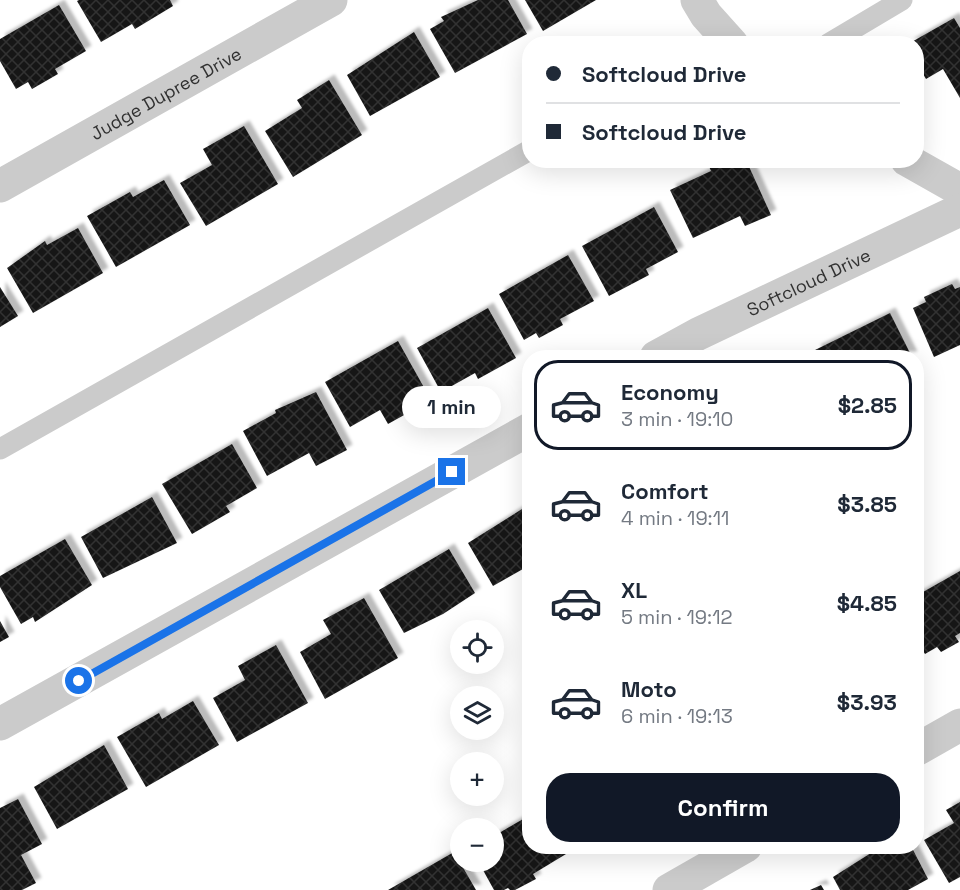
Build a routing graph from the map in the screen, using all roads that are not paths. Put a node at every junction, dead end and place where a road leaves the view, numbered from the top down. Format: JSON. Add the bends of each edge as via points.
{"nodes":[{"id":1,"x":331,"y":0,"type":"edge"},
{"id":2,"x":697,"y":0,"type":"edge"},
{"id":3,"x":902,"y":0,"type":"edge"},
{"id":4,"x":721,"y":36,"type":"edge"},
{"id":5,"x":841,"y":36,"type":"edge"},
{"id":6,"x":522,"y":155,"type":"edge"},
{"id":7,"x":921,"y":168,"type":"edge"},
{"id":8,"x":0,"y":186,"type":"edge"},
{"id":9,"x":960,"y":190,"type":"edge"},
{"id":10,"x":960,"y":210,"type":"edge"},
{"id":11,"x":669,"y":350,"type":"edge"},
{"id":12,"x":522,"y":433,"type":"edge"},
{"id":13,"x":0,"y":449,"type":"edge"},
{"id":14,"x":0,"y":724,"type":"edge"},
{"id":15,"x":960,"y":725,"type":"edge"},
{"id":16,"x":924,"y":745,"type":"edge"},
{"id":17,"x":732,"y":854,"type":"edge"},
{"id":18,"x":669,"y":890,"type":"edge"}],
"edges":[{"from":1,"to":8,"type":"street","name":"Judge Dupree Drive"},
{"from":2,"to":4,"type":"street"},
{"from":3,"to":5,"type":"lane"},
{"from":6,"to":13,"type":"lane"},
{"from":7,"to":9,"type":"street"},
{"from":10,"to":11,"type":"street","name":"Softcloud Drive"},
{"from":12,"to":14,"type":"street"},
{"from":15,"to":16,"type":"street"},
{"from":17,"to":18,"type":"street"}]}
